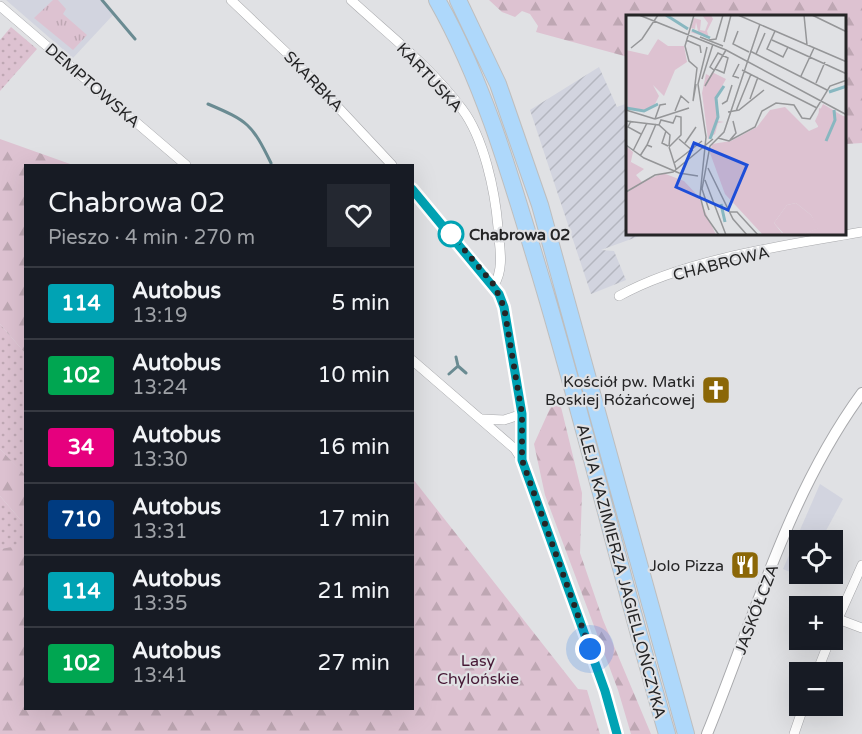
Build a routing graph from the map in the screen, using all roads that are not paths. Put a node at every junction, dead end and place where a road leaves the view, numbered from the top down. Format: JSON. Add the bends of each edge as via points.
{"nodes":[{"id":1,"x":231,"y":0,"type":"edge"},
{"id":2,"x":351,"y":0,"type":"edge"},
{"id":3,"x":437,"y":0,"type":"edge"},
{"id":4,"x":458,"y":0,"type":"edge"},
{"id":5,"x":0,"y":6,"type":"edge"},
{"id":6,"x":185,"y":164,"type":"edge"},
{"id":7,"x":391,"y":164,"type":"edge"},
{"id":8,"x":414,"y":191,"type":"edge"},
{"id":9,"x":862,"y":232,"type":"edge"},
{"id":10,"x":847,"y":235,"type":"edge"},
{"id":11,"x":843,"y":236,"type":"edge"},
{"id":12,"x":494,"y":285,"type":"junction"},
{"id":13,"x":619,"y":296,"type":"dead end"},
{"id":14,"x":414,"y":362,"type":"edge"},
{"id":15,"x":862,"y":393,"type":"edge"},
{"id":16,"x":522,"y":414,"type":"junction"},
{"id":17,"x":482,"y":420,"type":"junction"},
{"id":18,"x":522,"y":460,"type":"junction"},
{"id":19,"x":862,"y":565,"type":"edge"},
{"id":20,"x":843,"y":606,"type":"edge"},
{"id":21,"x":843,"y":621,"type":"edge"},
{"id":22,"x":862,"y":628,"type":"edge"},
{"id":23,"x":800,"y":716,"type":"edge"},
{"id":24,"x":617,"y":734,"type":"edge"},
{"id":25,"x":666,"y":734,"type":"edge"},
{"id":26,"x":686,"y":734,"type":"edge"},
{"id":27,"x":707,"y":734,"type":"edge"},
{"id":28,"x":794,"y":734,"type":"edge"}],
"edges":[{"from":1,"to":7,"type":"street","name":"SKARBKA","via":[[291,57]]},
{"from":2,"to":12,"type":"street","name":"KARTUSKA","via":[[420,61],[463,110],[474,131],[496,209],[500,275]]},
{"from":3,"to":25,"type":"highway","name":"ALEJA KAZIMIERZA JAGIELLOŃCZYKA","via":[[466,56],[504,154],[551,309]]},
{"from":4,"to":26,"type":"highway","name":"ALEJA KAZIMIERZA JAGIELLOŃCZYKA","via":[[498,84],[540,205]]},
{"from":5,"to":6,"type":"street","name":"DEMPTOWSKA"},
{"from":8,"to":12,"type":"street"},
{"from":9,"to":10,"type":"street","name":"CHABROWA"},
{"from":11,"to":13,"type":"street","name":"CHABROWA","via":[[696,267]]},
{"from":12,"to":16,"type":"street","via":[[504,307]]},
{"from":14,"to":17,"type":"street"},
{"from":15,"to":27,"type":"street","name":"JASKÓŁCZA","via":[[831,439],[799,501]]},
{"from":16,"to":17,"type":"street","via":[[504,420]]},
{"from":16,"to":18,"type":"street"},
{"from":17,"to":18,"type":"street"},
{"from":18,"to":24,"type":"street"},
{"from":19,"to":20,"type":"street"},
{"from":21,"to":22,"type":"street"},
{"from":23,"to":28,"type":"street"}]}
